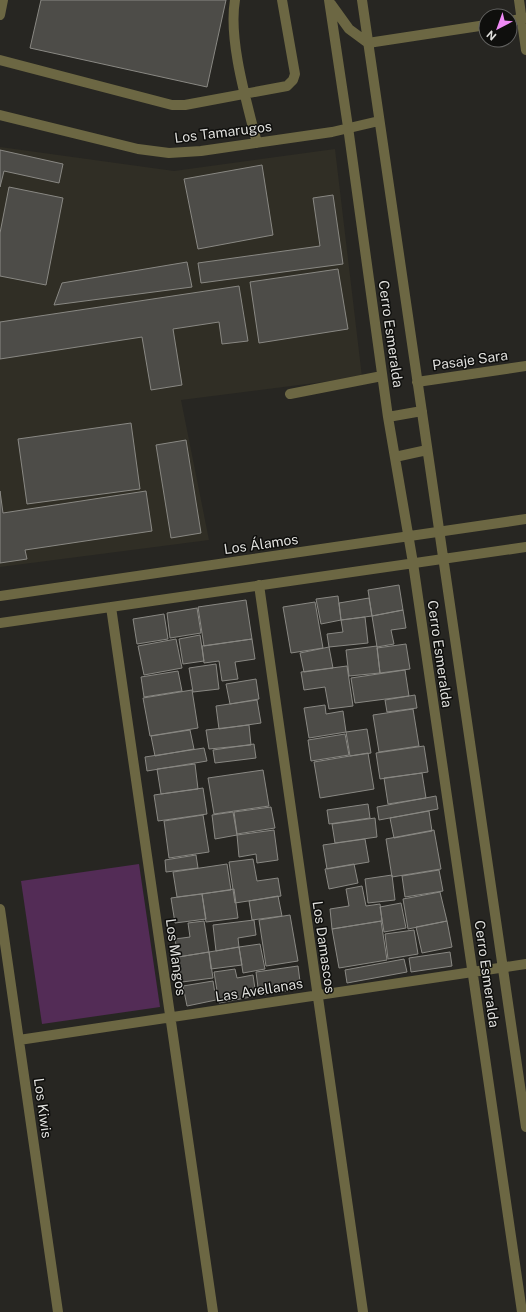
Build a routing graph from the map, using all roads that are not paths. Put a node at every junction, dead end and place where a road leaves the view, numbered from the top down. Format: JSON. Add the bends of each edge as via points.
{"nodes":[{"id":1,"x":3,"y":0,"type":"edge"},
{"id":2,"x":235,"y":0,"type":"edge"},
{"id":3,"x":282,"y":0,"type":"edge"},
{"id":4,"x":329,"y":0,"type":"edge"},
{"id":5,"x":362,"y":0,"type":"edge"},
{"id":6,"x":518,"y":0,"type":"edge"},
{"id":7,"x":0,"y":15,"type":"edge"},
{"id":8,"x":524,"y":19,"type":"edge"},
{"id":9,"x":478,"y":26,"type":"edge"},
{"id":10,"x":368,"y":43,"type":"junction"},
{"id":11,"x":526,"y":50,"type":"edge"},
{"id":12,"x":0,"y":60,"type":"edge"},
{"id":13,"x":246,"y":94,"type":"junction"},
{"id":14,"x":0,"y":115,"type":"edge"},
{"id":15,"x":379,"y":121,"type":"junction"},
{"id":16,"x":348,"y":127,"type":"junction"},
{"id":17,"x":257,"y":143,"type":"junction"},
{"id":18,"x":526,"y":366,"type":"edge"},
{"id":19,"x":382,"y":376,"type":"junction"},
{"id":20,"x":418,"y":382,"type":"junction"},
{"id":21,"x":290,"y":394,"type":"dead end"},
{"id":22,"x":422,"y":411,"type":"junction"},
{"id":23,"x":388,"y":417,"type":"junction"},
{"id":24,"x":427,"y":450,"type":"junction"},
{"id":25,"x":395,"y":457,"type":"junction"},
{"id":26,"x":526,"y":520,"type":"edge"},
{"id":27,"x":439,"y":532,"type":"junction"},
{"id":28,"x":408,"y":537,"type":"junction"},
{"id":29,"x":526,"y":547,"type":"edge"},
{"id":30,"x":443,"y":559,"type":"junction"},
{"id":31,"x":412,"y":563,"type":"junction"},
{"id":32,"x":259,"y":585,"type":"junction"},
{"id":33,"x":0,"y":596,"type":"edge"},
{"id":34,"x":111,"y":607,"type":"junction"},
{"id":35,"x":0,"y":623,"type":"edge"},
{"id":36,"x":0,"y":909,"type":"edge"},
{"id":37,"x":526,"y":964,"type":"edge"},
{"id":38,"x":503,"y":967,"type":"junction"},
{"id":39,"x":473,"y":971,"type":"junction"},
{"id":40,"x":317,"y":995,"type":"junction"},
{"id":41,"x":170,"y":1017,"type":"junction"},
{"id":42,"x":19,"y":1040,"type":"junction"},
{"id":43,"x":526,"y":1126,"type":"edge"},
{"id":44,"x":58,"y":1312,"type":"edge"},
{"id":45,"x":213,"y":1312,"type":"edge"},
{"id":46,"x":363,"y":1312,"type":"edge"},
{"id":47,"x":522,"y":1312,"type":"edge"}],
"edges":[{"from":1,"to":7,"type":"street"},
{"from":2,"to":13,"type":"street","via":[[233,12],[236,56]]},
{"from":3,"to":13,"type":"street","via":[[295,77],[287,86]]},
{"from":4,"to":10,"type":"street","via":[[349,29]]},
{"from":4,"to":16,"type":"street","name":"Cerro Esmeralda"},
{"from":5,"to":10,"type":"street","name":"Cerro Esmeralda"},
{"from":6,"to":8,"type":"street"},
{"from":8,"to":11,"type":"street"},
{"from":9,"to":10,"type":"street"},
{"from":10,"to":15,"type":"street","name":"Cerro Esmeralda"},
{"from":12,"to":13,"type":"street","via":[[172,105]]},
{"from":13,"to":17,"type":"street"},
{"from":14,"to":17,"type":"street","name":"Los Tamarugos","via":[[154,151],[183,153]]},
{"from":15,"to":16,"type":"street","name":"Los Tamarugos"},
{"from":15,"to":20,"type":"street","name":"Cerro Esmeralda"},
{"from":16,"to":17,"type":"street","name":"Los Tamarugos","via":[[332,132]]},
{"from":16,"to":19,"type":"street","name":"Cerro Esmeralda"},
{"from":18,"to":20,"type":"street","name":"Pasaje Sara"},
{"from":19,"to":21,"type":"street"},
{"from":19,"to":23,"type":"street","name":"Cerro Esmeralda"},
{"from":20,"to":22,"type":"street","name":"Cerro Esmeralda"},
{"from":22,"to":23,"type":"street"},
{"from":22,"to":24,"type":"street","name":"Cerro Esmeralda"},
{"from":23,"to":25,"type":"street","name":"Cerro Esmeralda"},
{"from":24,"to":25,"type":"street"},
{"from":24,"to":27,"type":"street","name":"Cerro Esmeralda"},
{"from":25,"to":28,"type":"street","name":"Cerro Esmeralda"},
{"from":26,"to":27,"type":"street","name":"Los Álamos"},
{"from":27,"to":28,"type":"street","name":"Los Álamos"},
{"from":27,"to":30,"type":"street","name":"Cerro Esmeralda"},
{"from":28,"to":31,"type":"street","name":"Cerro Esmeralda"},
{"from":28,"to":33,"type":"street","name":"Los Álamos"},
{"from":29,"to":30,"type":"street"},
{"from":30,"to":31,"type":"street"},
{"from":30,"to":38,"type":"street","name":"Cerro Esmeralda"},
{"from":31,"to":32,"type":"street"},
{"from":31,"to":39,"type":"street","name":"Cerro Esmeralda"},
{"from":32,"to":34,"type":"street"},
{"from":32,"to":40,"type":"street","name":"Los Damascos"},
{"from":34,"to":35,"type":"street"},
{"from":34,"to":41,"type":"street","name":"Los Mangos"},
{"from":36,"to":42,"type":"street","name":"Los Kiwis"},
{"from":37,"to":38,"type":"street","name":"Las Avellanas"},
{"from":38,"to":39,"type":"street","name":"Las Avellanas"},
{"from":38,"to":43,"type":"street","name":"Cerro Esmeralda"},
{"from":39,"to":40,"type":"street","name":"Las Avellanas"},
{"from":39,"to":47,"type":"street","name":"Cerro Esmeralda"},
{"from":40,"to":41,"type":"street","name":"Las Avellanas"},
{"from":40,"to":46,"type":"street","name":"Los Damascos"},
{"from":41,"to":42,"type":"street","name":"Las Avellanas"},
{"from":41,"to":45,"type":"street","name":"Los Mangos"},
{"from":42,"to":44,"type":"street","name":"Los Kiwis"}]}
